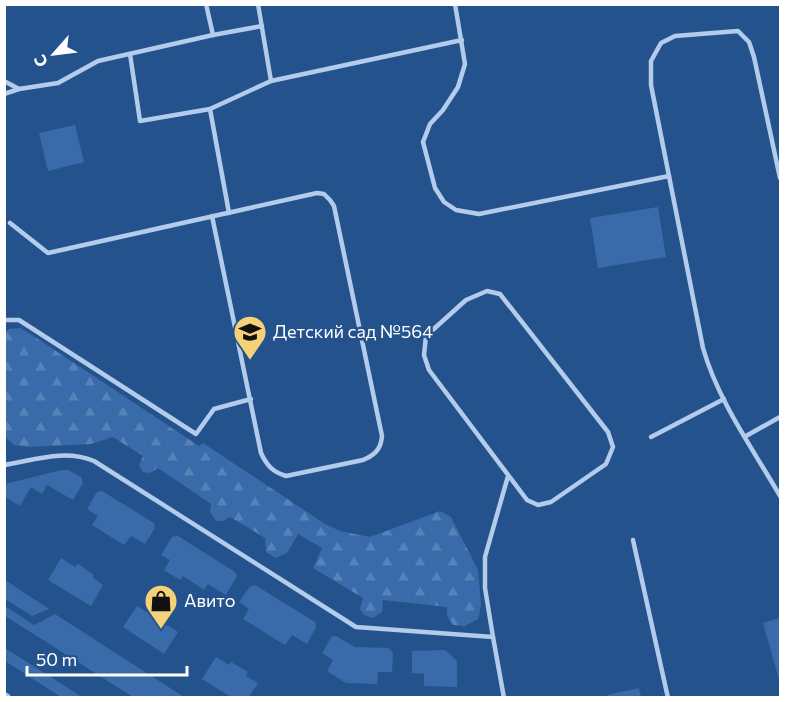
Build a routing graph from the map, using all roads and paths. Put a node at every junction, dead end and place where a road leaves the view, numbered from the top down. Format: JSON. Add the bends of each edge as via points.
{"nodes":[{"id":1,"x":206,"y":4,"type":"edge"},
{"id":2,"x":258,"y":4,"type":"edge"},
{"id":3,"x":455,"y":4,"type":"edge"},
{"id":4,"x":262,"y":27,"type":"junction"},
{"id":5,"x":213,"y":35,"type":"junction"},
{"id":6,"x":462,"y":40,"type":"junction"},
{"id":7,"x":130,"y":54,"type":"junction"},
{"id":8,"x":4,"y":81,"type":"edge"},
{"id":9,"x":270,"y":81,"type":"junction"},
{"id":10,"x":19,"y":89,"type":"junction"},
{"id":11,"x":4,"y":94,"type":"edge"},
{"id":12,"x":210,"y":109,"type":"junction"},
{"id":13,"x":669,"y":176,"type":"junction"},
{"id":14,"x":780,"y":178,"type":"edge"},
{"id":15,"x":229,"y":213,"type":"junction"},
{"id":16,"x":212,"y":216,"type":"junction"},
{"id":17,"x":10,"y":223,"type":"dead end"},
{"id":18,"x":4,"y":320,"type":"edge"},
{"id":19,"x":251,"y":399,"type":"junction"},
{"id":20,"x":724,"y":399,"type":"junction"},
{"id":21,"x":780,"y":417,"type":"edge"},
{"id":22,"x":746,"y":436,"type":"junction"},
{"id":23,"x":651,"y":437,"type":"dead end"},
{"id":24,"x":4,"y":465,"type":"edge"},
{"id":25,"x":508,"y":476,"type":"junction"},
{"id":26,"x":780,"y":496,"type":"edge"},
{"id":27,"x":633,"y":540,"type":"dead end"},
{"id":28,"x":493,"y":637,"type":"junction"},
{"id":29,"x":504,"y":698,"type":"edge"},
{"id":30,"x":668,"y":698,"type":"edge"}],
"edges":[{"from":1,"to":5,"type":"lane"},
{"from":2,"to":4,"type":"lane"},
{"from":3,"to":6,"type":"lane"},
{"from":4,"to":5,"type":"lane"},
{"from":4,"to":9,"type":"lane"},
{"from":5,"to":7,"type":"lane"},
{"from":6,"to":9,"type":"lane"},
{"from":6,"to":13,"type":"lane","via":[[465,64],[458,87],[430,124],[423,142],[435,188],[444,202],[456,210],[478,214]]},
{"from":7,"to":10,"type":"lane","via":[[98,60],[58,84]]},
{"from":7,"to":12,"type":"lane","via":[[140,121]]},
{"from":8,"to":10,"type":"lane"},
{"from":9,"to":12,"type":"lane"},
{"from":10,"to":11,"type":"lane"},
{"from":12,"to":15,"type":"lane"},
{"from":13,"to":14,"type":"lane","via":[[651,85],[651,61],[661,43],[675,36],[738,31],[749,42],[754,57]]},
{"from":13,"to":20,"type":"lane","via":[[703,348]]},
{"from":15,"to":16,"type":"lane"},
{"from":15,"to":19,"type":"lane","via":[[316,193],[324,194],[334,206],[382,436],[381,447],[363,460],[286,476],[275,472],[261,453]]},
{"from":16,"to":17,"type":"lane","via":[[48,253]]},
{"from":16,"to":19,"type":"lane"},
{"from":18,"to":19,"type":"lane","via":[[19,320],[196,434],[214,408]]},
{"from":20,"to":22,"type":"lane"},
{"from":20,"to":23,"type":"lane"},
{"from":21,"to":22,"type":"lane"},
{"from":22,"to":26,"type":"lane"},
{"from":24,"to":28,"type":"lane","via":[[63,455],[79,455],[94,461],[356,627]]},
{"from":25,"to":25,"type":"lane","via":[[429,370],[424,355],[426,336],[466,300],[487,291],[500,294],[608,432],[613,447],[606,464],[551,502],[538,505],[527,500]]},
{"from":25,"to":28,"type":"lane","via":[[485,557],[485,588]]},
{"from":27,"to":30,"type":"lane"},
{"from":28,"to":29,"type":"lane"}]}
